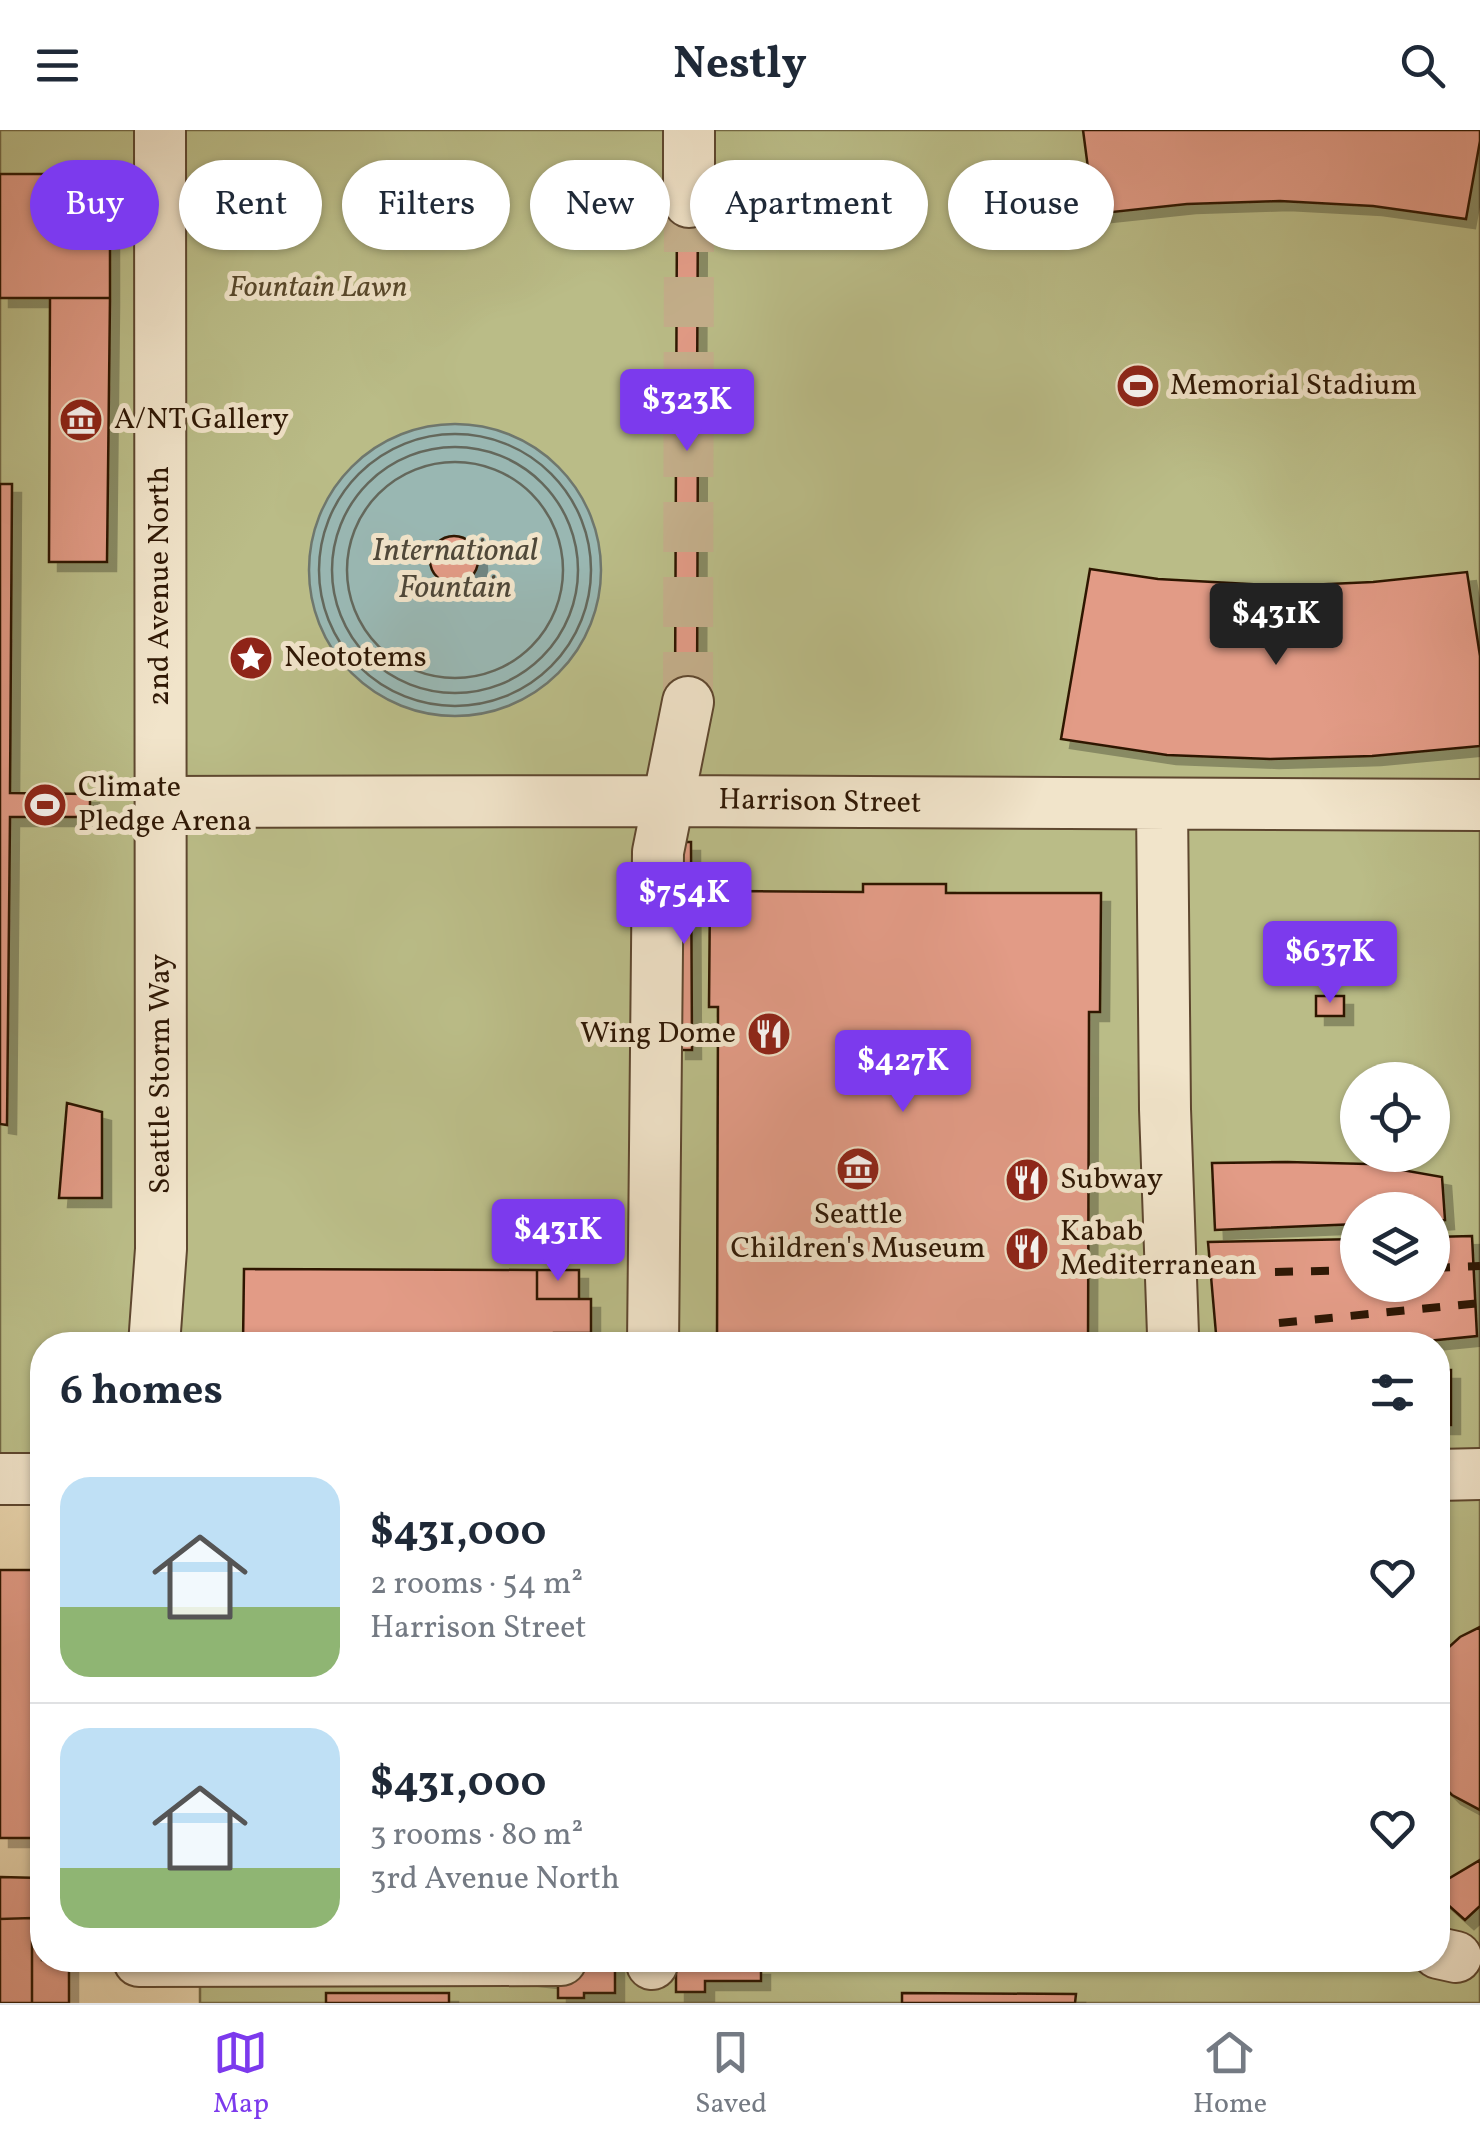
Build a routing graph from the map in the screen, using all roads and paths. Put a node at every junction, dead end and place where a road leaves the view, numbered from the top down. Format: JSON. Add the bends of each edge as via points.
{"nodes":[{"id":1,"x":160,"y":130,"type":"edge"},
{"id":2,"x":689,"y":130,"type":"edge"},
{"id":3,"x":689,"y":202,"type":"tunnel mouth"},
{"id":4,"x":688,"y":702,"type":"tunnel mouth"},
{"id":5,"x":670,"y":801,"type":"junction"},
{"id":6,"x":161,"y":802,"type":"junction"},
{"id":7,"x":1162,"y":805,"type":"junction"},
{"id":8,"x":1480,"y":805,"type":"edge"},
{"id":9,"x":155,"y":1332,"type":"edge"},
{"id":10,"x":652,"y":1332,"type":"edge"},
{"id":11,"x":1173,"y":1332,"type":"edge"},
{"id":12,"x":1450,"y":1474,"type":"edge"},
{"id":13,"x":1480,"y":1474,"type":"edge"},
{"id":14,"x":0,"y":1479,"type":"edge"},
{"id":15,"x":30,"y":1479,"type":"edge"},
{"id":16,"x":140,"y":1972,"type":"edge"},
{"id":17,"x":139,"y":2003,"type":"edge"}],
"edges":[{"from":1,"to":6,"type":"street","name":"2nd Avenue North"},
{"from":2,"to":3,"type":"street"},
{"from":4,"to":5,"type":"street"},
{"from":5,"to":6,"type":"street","name":"Harrison Street"},
{"from":5,"to":7,"type":"street","name":"Harrison Street"},
{"from":5,"to":10,"type":"street","via":[[658,852]]},
{"from":6,"to":9,"type":"street","name":"Seattle Storm Way","via":[[161,1250]]},
{"from":7,"to":8,"type":"street","name":"Harrison Street"},
{"from":7,"to":11,"type":"street"},
{"from":12,"to":13,"type":"street"},
{"from":14,"to":15,"type":"street"},
{"from":16,"to":17,"type":"street"}]}
